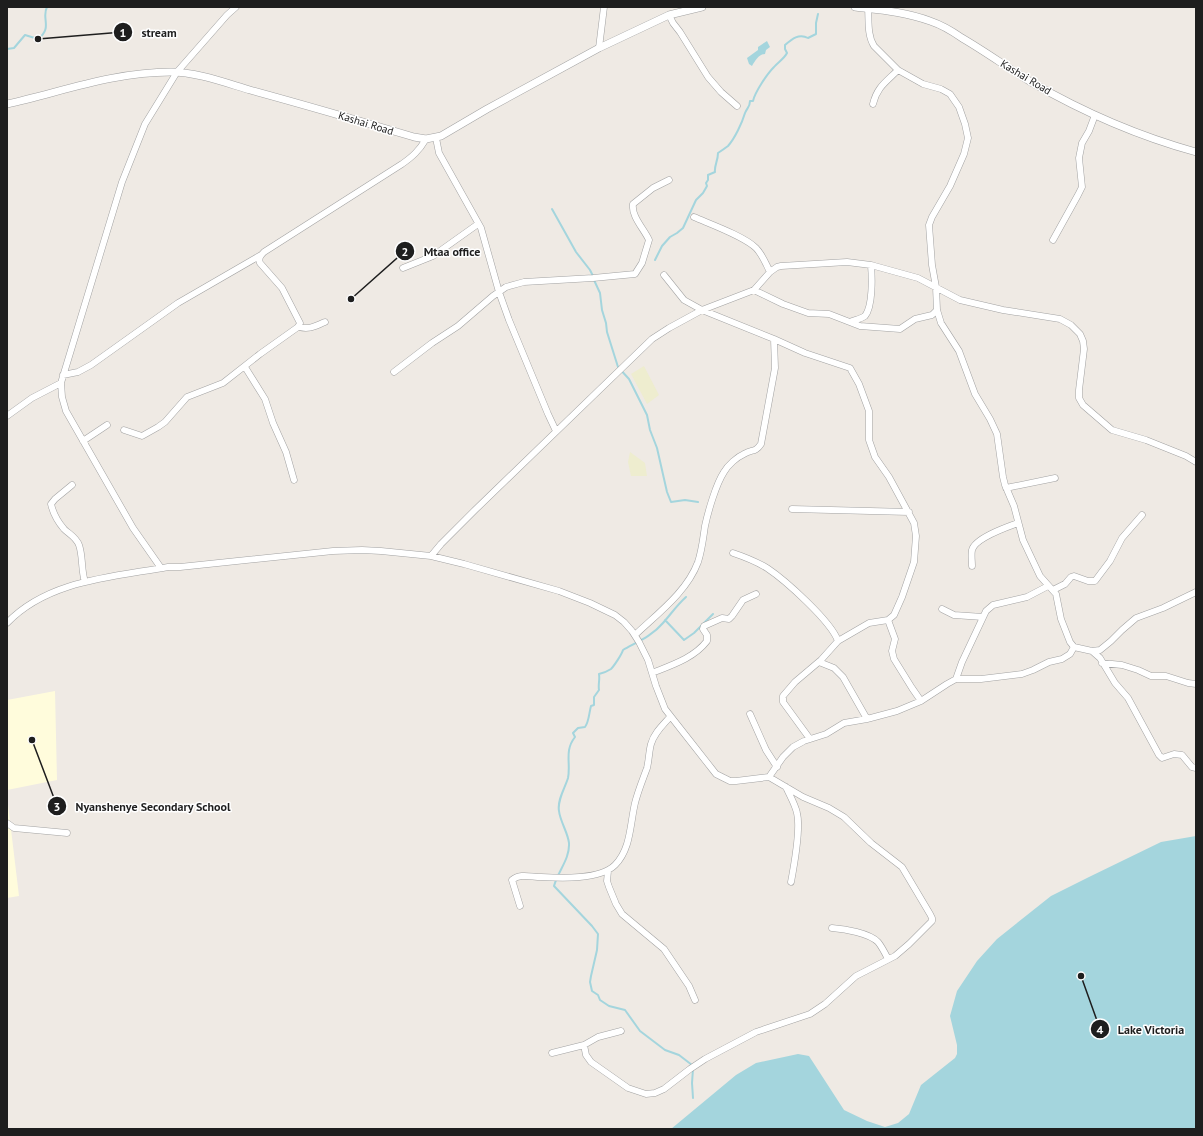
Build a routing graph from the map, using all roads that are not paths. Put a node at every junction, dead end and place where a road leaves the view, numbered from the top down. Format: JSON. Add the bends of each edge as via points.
{"nodes":[{"id":1,"x":236,"y":7,"type":"edge"},
{"id":2,"x":604,"y":7,"type":"edge"},
{"id":3,"x":702,"y":7,"type":"edge"},
{"id":4,"x":856,"y":7,"type":"edge"},
{"id":5,"x":868,"y":8,"type":"junction"},
{"id":6,"x":669,"y":15,"type":"junction"},
{"id":7,"x":599,"y":48,"type":"junction"},
{"id":8,"x":898,"y":70,"type":"junction"},
{"id":9,"x":177,"y":72,"type":"junction"},
{"id":10,"x":7,"y":104,"type":"edge"},
{"id":11,"x":873,"y":104,"type":"dead end"},
{"id":12,"x":737,"y":106,"type":"dead end"},
{"id":13,"x":1095,"y":115,"type":"junction"},
{"id":14,"x":436,"y":138,"type":"junction"},
{"id":15,"x":426,"y":139,"type":"junction"},
{"id":16,"x":1196,"y":152,"type":"edge"},
{"id":17,"x":669,"y":180,"type":"dead end"},
{"id":18,"x":694,"y":217,"type":"dead end"},
{"id":19,"x":478,"y":224,"type":"junction"},
{"id":20,"x":1053,"y":240,"type":"dead end"},
{"id":21,"x":261,"y":255,"type":"junction"},
{"id":22,"x":871,"y":265,"type":"junction"},
{"id":23,"x":403,"y":268,"type":"dead end"},
{"id":24,"x":770,"y":272,"type":"junction"},
{"id":25,"x":664,"y":275,"type":"dead end"},
{"id":26,"x":936,"y":287,"type":"junction"},
{"id":27,"x":754,"y":290,"type":"junction"},
{"id":28,"x":499,"y":292,"type":"junction"},
{"id":29,"x":702,"y":310,"type":"junction"},
{"id":30,"x":937,"y":310,"type":"junction"},
{"id":31,"x":324,"y":322,"type":"dead end"},
{"id":32,"x":850,"y":322,"type":"junction"},
{"id":33,"x":299,"y":326,"type":"junction"},
{"id":34,"x":774,"y":339,"type":"junction"},
{"id":35,"x":245,"y":367,"type":"junction"},
{"id":36,"x":394,"y":372,"type":"dead end"},
{"id":37,"x":63,"y":375,"type":"junction"},
{"id":38,"x":61,"y":383,"type":"junction"},
{"id":39,"x":7,"y":416,"type":"edge"},
{"id":40,"x":107,"y":425,"type":"dead end"},
{"id":41,"x":124,"y":430,"type":"dead end"},
{"id":42,"x":556,"y":431,"type":"junction"},
{"id":43,"x":83,"y":441,"type":"junction"},
{"id":44,"x":1196,"y":462,"type":"edge"},
{"id":45,"x":1055,"y":478,"type":"dead end"},
{"id":46,"x":294,"y":480,"type":"dead end"},
{"id":47,"x":72,"y":485,"type":"dead end"},
{"id":48,"x":1006,"y":488,"type":"junction"},
{"id":49,"x":792,"y":509,"type":"dead end"},
{"id":50,"x":909,"y":512,"type":"junction"},
{"id":51,"x":1142,"y":515,"type":"dead end"},
{"id":52,"x":1018,"y":523,"type":"junction"},
{"id":53,"x":733,"y":553,"type":"dead end"},
{"id":54,"x":431,"y":556,"type":"junction"},
{"id":55,"x":972,"y":566,"type":"dead end"},
{"id":56,"x":161,"y":568,"type":"junction"},
{"id":57,"x":85,"y":582,"type":"junction"},
{"id":58,"x":1050,"y":588,"type":"junction"},
{"id":59,"x":1196,"y":592,"type":"edge"},
{"id":60,"x":756,"y":594,"type":"dead end"},
{"id":61,"x":942,"y":609,"type":"dead end"},
{"id":62,"x":984,"y":617,"type":"junction"},
{"id":63,"x":888,"y":620,"type":"junction"},
{"id":64,"x":7,"y":623,"type":"edge"},
{"id":65,"x":635,"y":635,"type":"junction"},
{"id":66,"x":838,"y":641,"type":"junction"},
{"id":67,"x":1074,"y":647,"type":"junction"},
{"id":68,"x":1092,"y":651,"type":"junction"},
{"id":69,"x":819,"y":662,"type":"junction"},
{"id":70,"x":1102,"y":663,"type":"junction"},
{"id":71,"x":652,"y":673,"type":"junction"},
{"id":72,"x":956,"y":680,"type":"junction"},
{"id":73,"x":1196,"y":684,"type":"edge"},
{"id":74,"x":921,"y":701,"type":"junction"},
{"id":75,"x":750,"y":714,"type":"dead end"},
{"id":76,"x":670,"y":716,"type":"junction"},
{"id":77,"x":868,"y":719,"type":"junction"},
{"id":78,"x":810,"y":739,"type":"junction"},
{"id":79,"x":777,"y":767,"type":"junction"},
{"id":80,"x":1196,"y":768,"type":"edge"},
{"id":81,"x":769,"y":777,"type":"junction"},
{"id":82,"x":786,"y":787,"type":"junction"},
{"id":83,"x":7,"y":823,"type":"edge"},
{"id":84,"x":67,"y":833,"type":"dead end"},
{"id":85,"x":608,"y":871,"type":"junction"},
{"id":86,"x":791,"y":882,"type":"dead end"},
{"id":87,"x":520,"y":906,"type":"dead end"},
{"id":88,"x":832,"y":928,"type":"dead end"},
{"id":89,"x":888,"y":959,"type":"junction"},
{"id":90,"x":695,"y":1000,"type":"dead end"},
{"id":91,"x":621,"y":1031,"type":"dead end"},
{"id":92,"x":584,"y":1045,"type":"junction"},
{"id":93,"x":552,"y":1053,"type":"dead end"}],
"edges":[{"from":1,"to":9,"type":"street"},
{"from":2,"to":7,"type":"street"},
{"from":3,"to":6,"type":"street","name":"Kashai Road"},
{"from":4,"to":5,"type":"street","name":"Kashai Road"},
{"from":5,"to":8,"type":"street","via":[[871,41]]},
{"from":5,"to":13,"type":"street","name":"Kashai Road","via":[[917,16],[938,24],[1032,82]]},
{"from":6,"to":7,"type":"street","name":"Kashai Road"},
{"from":6,"to":12,"type":"street","via":[[708,78]]},
{"from":7,"to":14,"type":"street","name":"Kashai Road"},
{"from":8,"to":11,"type":"street","via":[[878,90]]},
{"from":8,"to":26,"type":"street","via":[[923,84],[950,94],[959,107],[967,132],[964,154],[929,225]]},
{"from":9,"to":10,"type":"street","name":"Kashai Road","via":[[130,75],[91,82]]},
{"from":9,"to":15,"type":"street","name":"Kashai Road","via":[[208,78]]},
{"from":9,"to":37,"type":"street","via":[[145,124],[127,168]]},
{"from":13,"to":16,"type":"street","name":"Kashai Road","via":[[1143,135]]},
{"from":13,"to":20,"type":"street","via":[[1082,143],[1079,158],[1082,187]]},
{"from":14,"to":15,"type":"street","name":"Kashai Road"},
{"from":14,"to":19,"type":"street","via":[[440,153]]},
{"from":15,"to":21,"type":"street","via":[[415,155]]},
{"from":17,"to":28,"type":"street","via":[[653,188],[632,206],[649,240],[642,263],[635,274],[524,282],[513,284]]},
{"from":18,"to":24,"type":"street","via":[[752,244]]},
{"from":19,"to":23,"type":"street","via":[[433,256]]},
{"from":19,"to":28,"type":"street"},
{"from":21,"to":33,"type":"street","via":[[260,263],[282,288],[300,323]]},
{"from":21,"to":37,"type":"street","via":[[178,303],[91,365],[78,372]]},
{"from":22,"to":24,"type":"street","via":[[847,262],[819,263],[777,267]]},
{"from":22,"to":26,"type":"street","via":[[918,278]]},
{"from":22,"to":32,"type":"street","via":[[871,298],[867,311],[862,317]]},
{"from":24,"to":27,"type":"street"},
{"from":25,"to":29,"type":"street","via":[[684,300]]},
{"from":26,"to":30,"type":"street"},
{"from":26,"to":44,"type":"street","via":[[960,300],[1068,322],[1083,341],[1079,398],[1083,405],[1112,430],[1146,440]]},
{"from":27,"to":29,"type":"street"},
{"from":27,"to":32,"type":"street","via":[[808,313],[829,314]]},
{"from":28,"to":36,"type":"street","via":[[458,326]]},
{"from":28,"to":42,"type":"street"},
{"from":29,"to":34,"type":"street"},
{"from":29,"to":42,"type":"street","via":[[652,339]]},
{"from":30,"to":32,"type":"street","via":[[932,315],[915,319],[900,329],[860,326]]},
{"from":30,"to":48,"type":"street","via":[[941,323],[959,351],[975,394],[996,434]]},
{"from":31,"to":33,"type":"street","via":[[306,329]]},
{"from":33,"to":35,"type":"street"},
{"from":34,"to":50,"type":"street","via":[[805,353],[850,368],[869,411],[869,440],[875,457],[890,477]]},
{"from":34,"to":65,"type":"street","via":[[775,368],[761,444],[757,449],[743,454],[729,464],[723,472],[705,526],[698,563],[691,576],[670,602]]},
{"from":35,"to":41,"type":"street","via":[[223,383],[187,397],[165,422],[148,433],[140,436]]},
{"from":35,"to":46,"type":"street","via":[[265,399]]},
{"from":37,"to":38,"type":"street"},
{"from":38,"to":39,"type":"street","via":[[32,398]]},
{"from":38,"to":43,"type":"street","via":[[63,405]]},
{"from":40,"to":43,"type":"street"},
{"from":42,"to":54,"type":"street"},
{"from":43,"to":56,"type":"street","via":[[133,528]]},
{"from":45,"to":48,"type":"street"},
{"from":47,"to":57,"type":"street","via":[[52,504],[59,523],[76,539],[79,546]]},
{"from":48,"to":52,"type":"street"},
{"from":49,"to":50,"type":"street"},
{"from":50,"to":63,"type":"street","via":[[916,530],[914,562],[898,608]]},
{"from":51,"to":58,"type":"street","via":[[1122,538],[1095,582],[1074,576],[1065,584]]},
{"from":52,"to":55,"type":"street","via":[[977,542],[972,550]]},
{"from":52,"to":58,"type":"street","via":[[1036,570]]},
{"from":53,"to":66,"type":"street","via":[[759,564],[777,576],[826,622]]},
{"from":54,"to":56,"type":"street","via":[[348,550]]},
{"from":54,"to":65,"type":"street","via":[[559,591],[590,603],[624,622]]},
{"from":56,"to":57,"type":"street"},
{"from":57,"to":64,"type":"street","via":[[38,599]]},
{"from":58,"to":62,"type":"street","via":[[994,605],[986,611]]},
{"from":58,"to":67,"type":"street","via":[[1058,598],[1061,619]]},
{"from":59,"to":68,"type":"street","via":[[1136,618],[1106,646]]},
{"from":60,"to":71,"type":"street","via":[[740,603],[729,619],[722,618],[704,626],[707,641],[699,650]]},
{"from":61,"to":62,"type":"street","via":[[954,615]]},
{"from":62,"to":72,"type":"street"},
{"from":63,"to":66,"type":"street","via":[[869,623]]},
{"from":63,"to":74,"type":"street","via":[[895,639],[892,651],[894,659]]},
{"from":65,"to":71,"type":"street"},
{"from":66,"to":69,"type":"street"},
{"from":67,"to":68,"type":"street"},
{"from":67,"to":72,"type":"street","via":[[1070,654],[1062,659],[1022,674]]},
{"from":68,"to":70,"type":"street"},
{"from":69,"to":77,"type":"street","via":[[834,668],[843,677]]},
{"from":69,"to":78,"type":"street","via":[[794,682],[783,696],[783,702]]},
{"from":70,"to":73,"type":"street","via":[[1122,665],[1151,676],[1166,676]]},
{"from":70,"to":80,"type":"street","via":[[1128,698],[1159,755],[1162,758],[1174,754],[1182,755]]},
{"from":71,"to":76,"type":"street"},
{"from":72,"to":74,"type":"street"},
{"from":74,"to":77,"type":"street"},
{"from":75,"to":79,"type":"street","via":[[766,750]]},
{"from":76,"to":81,"type":"street","via":[[716,774],[730,781]]},
{"from":76,"to":85,"type":"street","via":[[651,743],[627,843],[616,865]]},
{"from":77,"to":78,"type":"street","via":[[844,723],[826,734]]},
{"from":78,"to":79,"type":"street","via":[[793,747]]},
{"from":79,"to":81,"type":"street"},
{"from":81,"to":82,"type":"street"},
{"from":82,"to":86,"type":"street","via":[[798,819]]},
{"from":82,"to":89,"type":"street","via":[[844,817],[871,843],[902,867],[916,889],[932,921],[909,944]]},
{"from":83,"to":84,"type":"street","via":[[14,828]]},
{"from":85,"to":87,"type":"street","via":[[574,877],[519,876],[512,880]]},
{"from":85,"to":90,"type":"street","via":[[608,887],[622,914],[664,949],[690,986]]},
{"from":88,"to":89,"type":"street","via":[[873,939]]},
{"from":89,"to":92,"type":"street","via":[[856,976],[810,1014],[756,1032],[699,1062],[655,1094],[628,1088],[591,1062]]},
{"from":91,"to":92,"type":"street","via":[[598,1037]]},
{"from":92,"to":93,"type":"street"}]}
